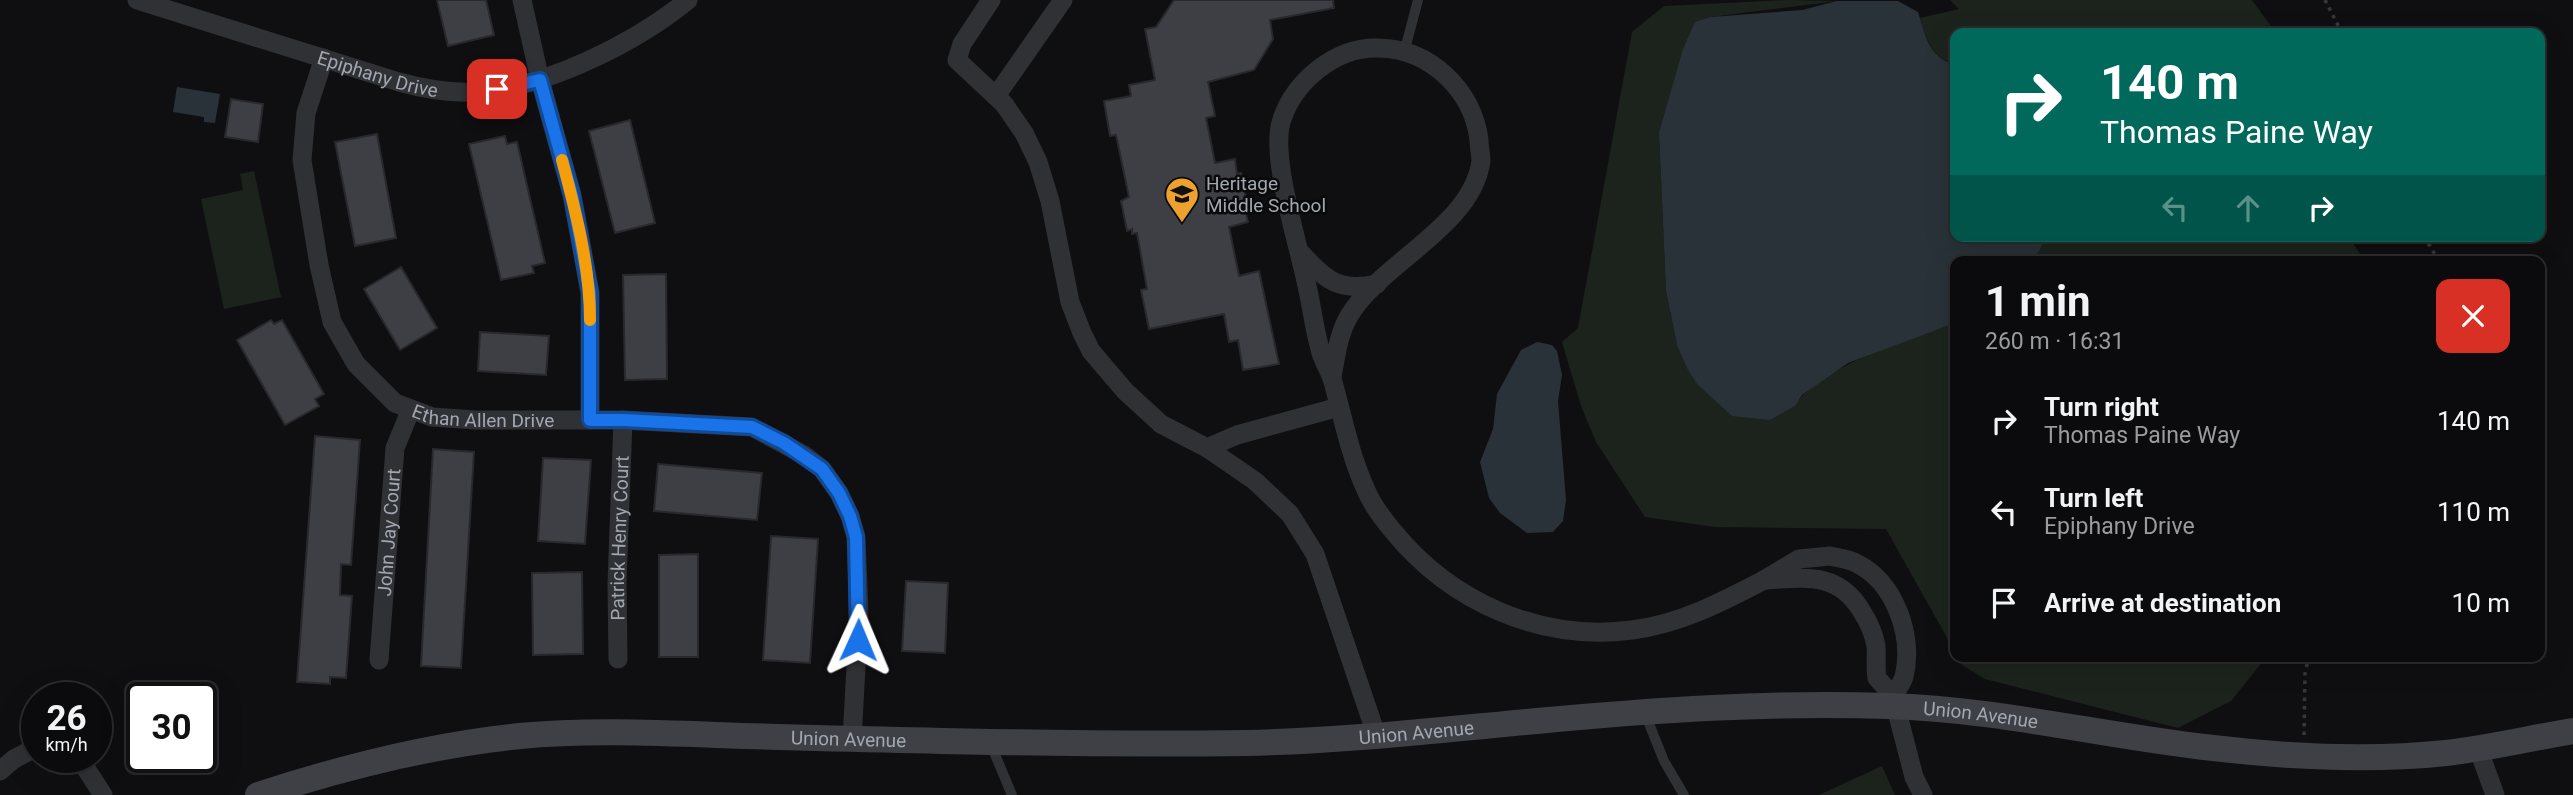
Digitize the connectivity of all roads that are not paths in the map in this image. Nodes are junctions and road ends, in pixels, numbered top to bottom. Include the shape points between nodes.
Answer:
1 (137, 0) edge
2 (522, 0) edge
3 (688, 0) edge
4 (991, 0) edge
5 (1063, 0) edge
6 (1418, 0) edge
7 (1404, 52) junction
8 (324, 58) junction
9 (540, 80) junction
10 (996, 96) junction
11 (1301, 254) junction
12 (1377, 284) junction
13 (1332, 377) junction
14 (1339, 407) junction
15 (411, 409) junction
16 (590, 420) junction
17 (624, 420) junction
18 (1207, 448) junction
19 (1764, 580) junction
20 (618, 659) dead end
21 (379, 660) dead end
22 (1894, 701) junction
23 (1644, 712) junction
24 (2573, 731) edge
25 (1377, 737) junction
26 (852, 739) junction
27 (990, 742) junction
28 (2478, 747) junction
29 (21, 756) edge
30 (0, 771) edge
31 (89, 773) edge
32 (103, 795) edge
33 (258, 795) edge
34 (1012, 795) edge
35 (1684, 795) edge
36 (1923, 795) edge
37 (2495, 795) edge

1 - 8 street, Epiphany Drive
2 - 9 street
3 - 9 street, Epiphany Drive via 635,36
4 - 10 street via 962,44 957,60
5 - 10 street
6 - 7 lane
7 - 11 street via 1377,47 1346,54 1320,67 1287,105 1278,145
7 - 12 street via 1439,69 1463,93 1477,122 1481,160 1472,188 1452,215
8 - 9 street, Epiphany Drive via 399,82 450,92 486,91
8 - 15 street, Ethan Allen Drive via 306,113 302,160 332,322 356,364 394,403
9 - 16 street via 572,195 590,293
10 - 18 street via 1024,133 1038,162 1070,302 1091,351 1161,424
11 - 12 street via 1337,285 1358,288
11 - 13 street via 1320,352
12 - 13 street via 1349,316 1337,343
13 - 14 street
14 - 18 street via 1237,435
14 - 19 street via 1367,493 1382,517 1438,577 1503,614 1580,632 1632,630 1693,615
15 - 16 street, Ethan Allen Drive via 432,417 475,420
15 - 21 street, John Jay Court via 395,448
16 - 17 street, Ethan Allen Drive
17 - 20 street, Patrick Henry Court
17 - 26 street, Ethan Allen Drive via 752,427 822,469 839,493 856,537 859,613
18 - 25 street via 1255,481 1290,514 1315,554
19 - 22 street via 1806,577 1838,585 1848,593 1870,625 1877,678
19 - 22 street via 1799,559 1830,556 1856,563 1880,580 1893,599 1905,649 1904,678
22 - 23 street, Union Avenue
22 - 28 street, Union Avenue via 2213,748 2378,756
22 - 36 street
23 - 25 street, Union Avenue
23 - 35 lane
24 - 28 street, Union Avenue
25 - 27 street, Union Avenue via 1246,743
26 - 27 street, Union Avenue
26 - 33 street, Union Avenue via 620,733 524,736 412,752
27 - 34 lane
28 - 37 street
29 - 30 street
31 - 32 street

